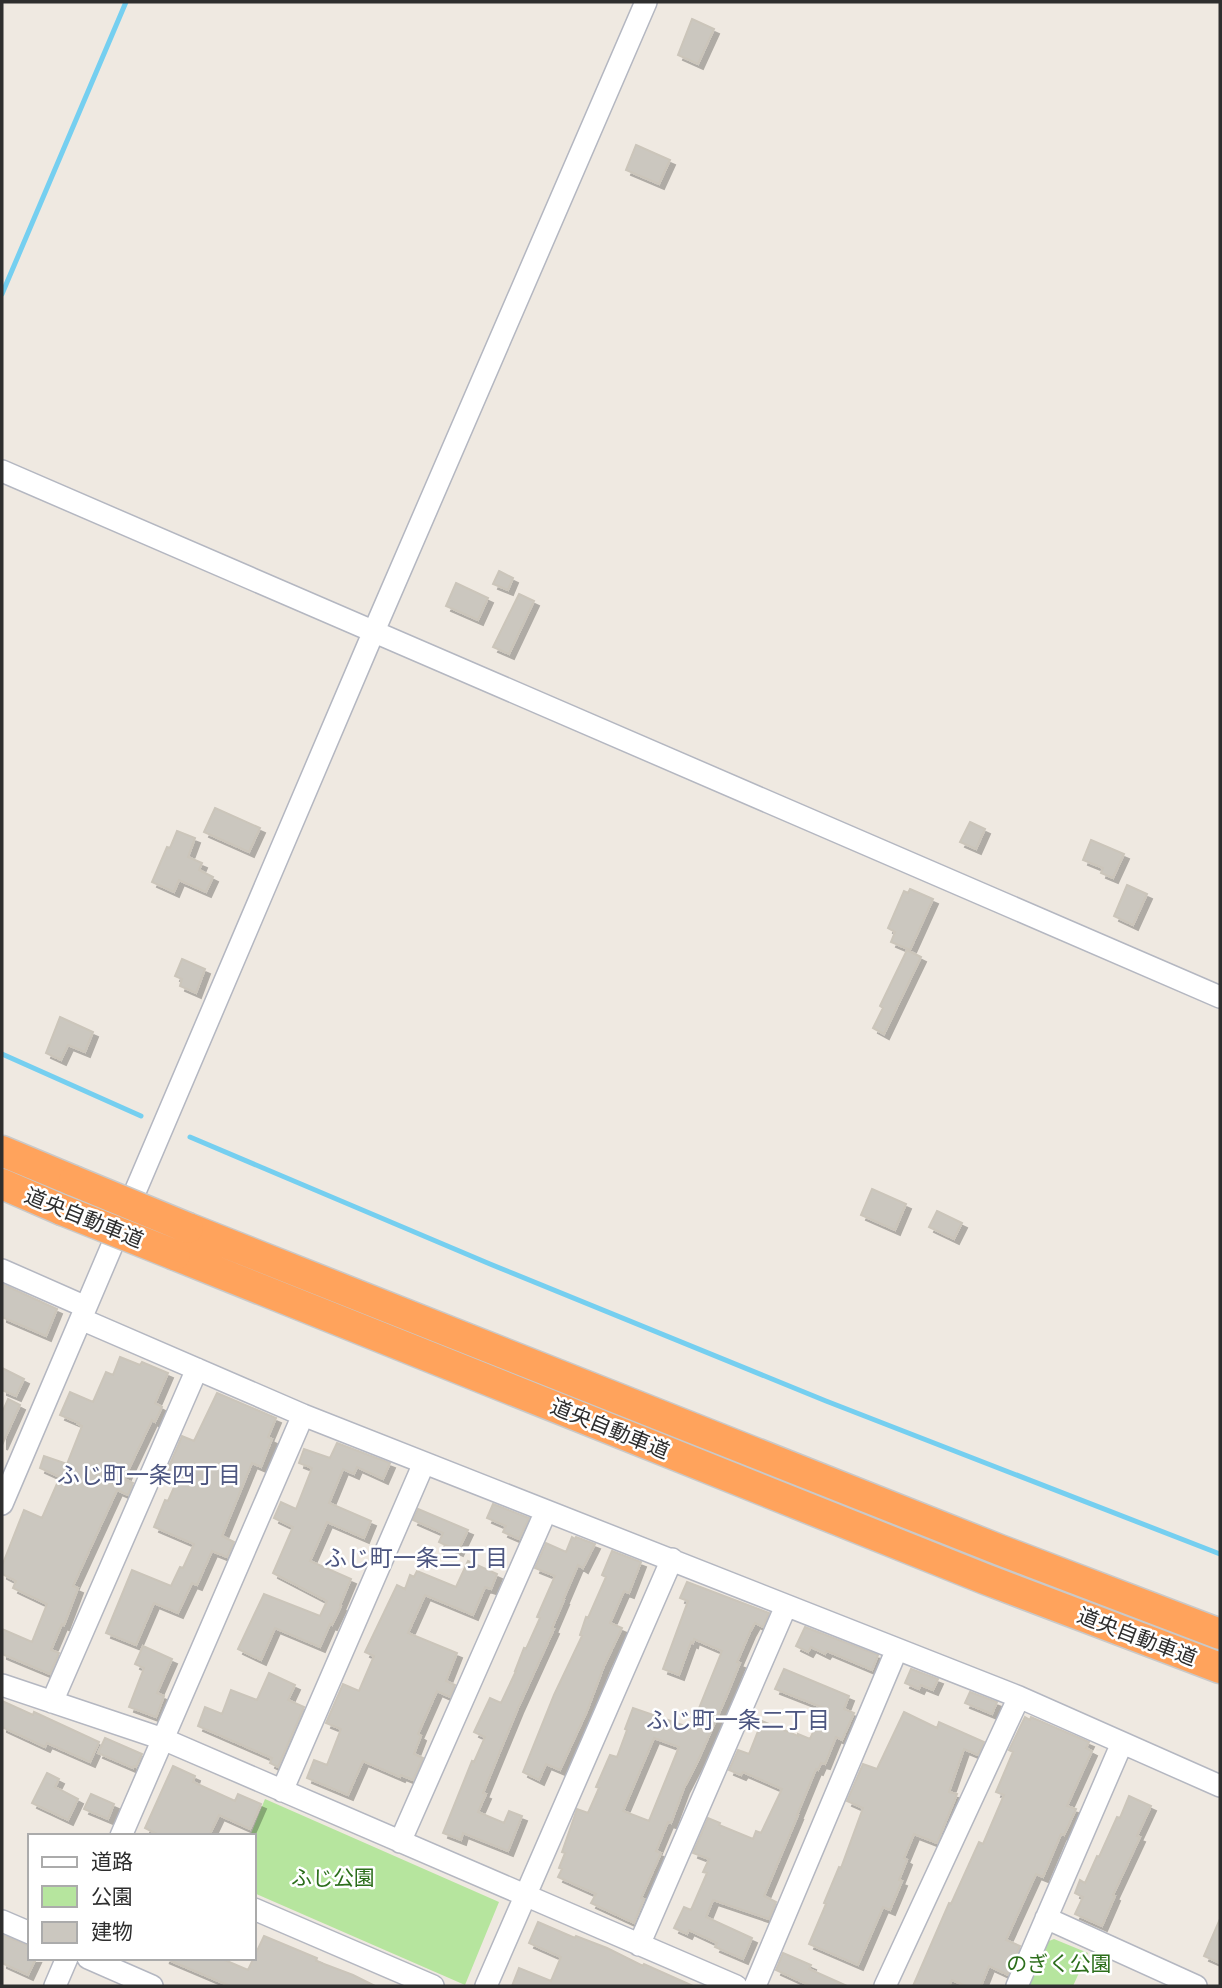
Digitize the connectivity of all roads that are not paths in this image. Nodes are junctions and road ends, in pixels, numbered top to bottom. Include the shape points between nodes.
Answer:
1 (646, 2) edge
2 (2, 471) edge
3 (374, 631) junction
4 (1220, 997) edge
5 (2, 1151) edge
6 (2, 1184) edge
7 (2, 1270) edge
8 (83, 1313) junction
9 (197, 1369) junction
10 (303, 1415) junction
11 (424, 1463) junction
12 (4, 1492) edge
13 (546, 1511) junction
14 (672, 1559) junction
15 (786, 1606) junction
16 (1220, 1634) edge
17 (897, 1649) junction
18 (1220, 1668) edge
19 (2, 1685) edge
20 (1019, 1697) junction
21 (52, 1702) junction
22 (163, 1739) junction
23 (1122, 1743) junction
24 (1220, 1786) edge
25 (282, 1791) junction
26 (122, 1834) edge
27 (400, 1842) junction
28 (525, 1896) junction
29 (256, 1910) edge
30 (1046, 1918) junction
31 (2, 1921) edge
32 (28, 1932) edge
33 (639, 1945) junction
34 (66, 1960) edge
35 (93, 1960) edge
36 (55, 1986) edge
37 (152, 1986) edge
38 (433, 1986) edge
39 (486, 1986) edge
40 (736, 1986) edge
41 (755, 1986) edge
42 (884, 1986) edge
43 (1017, 1986) edge
44 (1196, 1986) edge

1 - 3 street
2 - 3 street
3 - 4 street
3 - 8 street
5 - 16 highway, 道央自動車道, bridge
6 - 18 highway, 道央自動車道, bridge via 972,1574
7 - 8 street
8 - 9 street
8 - 12 street
9 - 10 street
9 - 21 street
10 - 11 street
10 - 22 street
11 - 13 street
11 - 25 street
13 - 14 street
13 - 27 street
14 - 15 street
14 - 28 street
15 - 17 street
15 - 33 street
17 - 20 street
17 - 41 street
19 - 21 street
20 - 23 street
20 - 42 street
21 - 22 street
22 - 25 street
22 - 26 street
23 - 24 street
23 - 30 street
25 - 27 street
27 - 28 street
28 - 33 street
28 - 39 street
29 - 38 street
30 - 43 street
30 - 44 street
31 - 32 street
33 - 40 street
34 - 36 street
35 - 37 street

